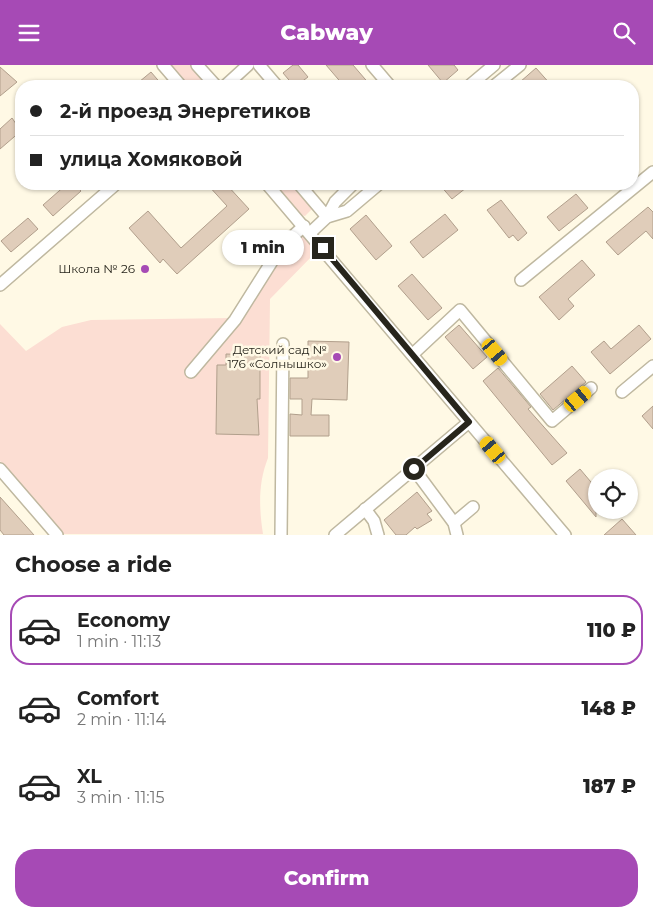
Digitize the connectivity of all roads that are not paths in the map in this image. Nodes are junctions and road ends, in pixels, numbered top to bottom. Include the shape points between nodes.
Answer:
1 (163, 65) edge
2 (198, 65) edge
3 (248, 65) edge
4 (258, 65) edge
5 (372, 65) edge
6 (494, 65) edge
7 (520, 65) edge
8 (480, 69) edge
9 (176, 80) edge
10 (211, 80) edge
11 (232, 80) edge
12 (272, 80) edge
13 (385, 80) edge
14 (472, 80) edge
15 (501, 80) edge
16 (653, 172) edge
17 (639, 183) edge
18 (109, 190) edge
19 (272, 190) edge
20 (304, 190) edge
21 (347, 190) edge
22 (372, 190) edge
23 (631, 190) edge
24 (328, 217) junction
25 (307, 229) junction
26 (521, 280) dead end
27 (0, 285) edge
28 (283, 344) dead end
29 (413, 354) junction
30 (653, 366) edge
31 (191, 371) dead end
32 (591, 388) dead end
33 (622, 392) dead end
34 (469, 422) junction
35 (0, 469) edge
36 (414, 469) junction
37 (473, 507) dead end
38 (365, 509) junction
39 (455, 529) edge
40 (57, 535) edge
41 (281, 535) edge
42 (335, 535) edge
43 (378, 535) edge
44 (565, 535) edge

1 - 9 street
2 - 10 street
3 - 11 street
4 - 12 street
5 - 13 street
6 - 8 street
7 - 15 street
8 - 14 street
16 - 17 street
18 - 27 street
19 - 25 street
20 - 24 street
21 - 24 street via 335,202
22 - 24 street via 347,211
23 - 26 street
24 - 25 street
25 - 29 street
25 - 31 street via 281,247 235,321
28 - 41 street
29 - 32 street via 460,310 552,421
29 - 34 street
30 - 33 street
34 - 36 street
34 - 44 street
35 - 40 street
36 - 38 street
36 - 39 street
37 - 39 street
38 - 42 street
38 - 43 street via 374,521

